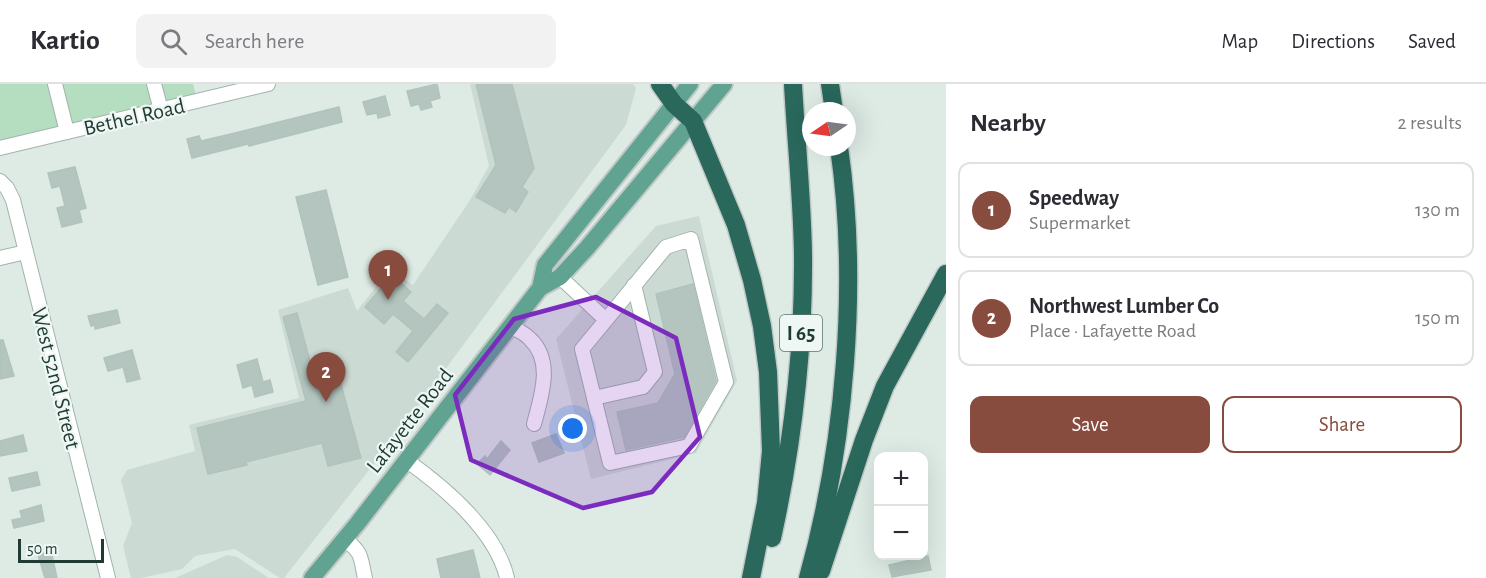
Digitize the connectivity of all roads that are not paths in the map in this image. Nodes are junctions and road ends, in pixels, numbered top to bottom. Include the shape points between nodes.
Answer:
1 (55, 84) edge
2 (154, 84) edge
3 (268, 84) edge
4 (660, 84) edge
5 (690, 84) edge
6 (724, 84) edge
7 (793, 84) edge
8 (830, 84) edge
9 (833, 102) edge
10 (674, 104) junction
11 (161, 110) junction
12 (693, 121) junction
13 (67, 132) junction
14 (0, 148) edge
15 (840, 156) edge
16 (0, 181) edge
17 (26, 252) junction
18 (0, 258) edge
19 (946, 274) edge
20 (560, 277) junction
21 (634, 285) junction
22 (540, 288) junction
23 (606, 320) junction
24 (510, 326) junction
25 (594, 398) junction
26 (534, 424) dead end
27 (406, 460) junction
28 (345, 539) junction
29 (108, 578) edge
30 (312, 578) edge
31 (365, 578) edge
32 (507, 578) edge
33 (751, 578) edge
34 (761, 578) edge
35 (808, 578) edge
36 (818, 578) edge

1 - 13 street
2 - 11 street
3 - 11 street, Bethel Road
4 - 10 highway
5 - 10 main road, Lafayette Road
6 - 12 main road, Lafayette Road
7 - 34 highway, I 65 via 803,251 801,345 784,483
8 - 9 highway
10 - 12 highway
10 - 22 main road, Lafayette Road via 545,265
11 - 13 street, Bethel Road
12 - 20 main road, Lafayette Road
12 - 33 highway via 736,225 758,305 766,352 771,420 769,482
13 - 14 street, Bethel Road
15 - 35 highway, I 65 via 847,244 845,349 831,470
16 - 17 street, West 52nd Street via 13,200
17 - 18 street
17 - 29 street, West 52nd Street
19 - 36 highway via 885,386
20 - 22 main road, Lafayette Road
20 - 23 street
21 - 23 street
21 - 25 street via 655,372 643,387
21 - 25 street via 666,248 691,239 726,382 689,446 610,463
22 - 24 main road, Lafayette Road
23 - 25 street via 582,349
24 - 26 street via 530,338 544,363
24 - 27 main road, Lafayette Road
27 - 28 main road, Lafayette Road
27 - 32 street via 438,483 483,531
28 - 30 main road, Lafayette Road
28 - 31 street via 362,556

